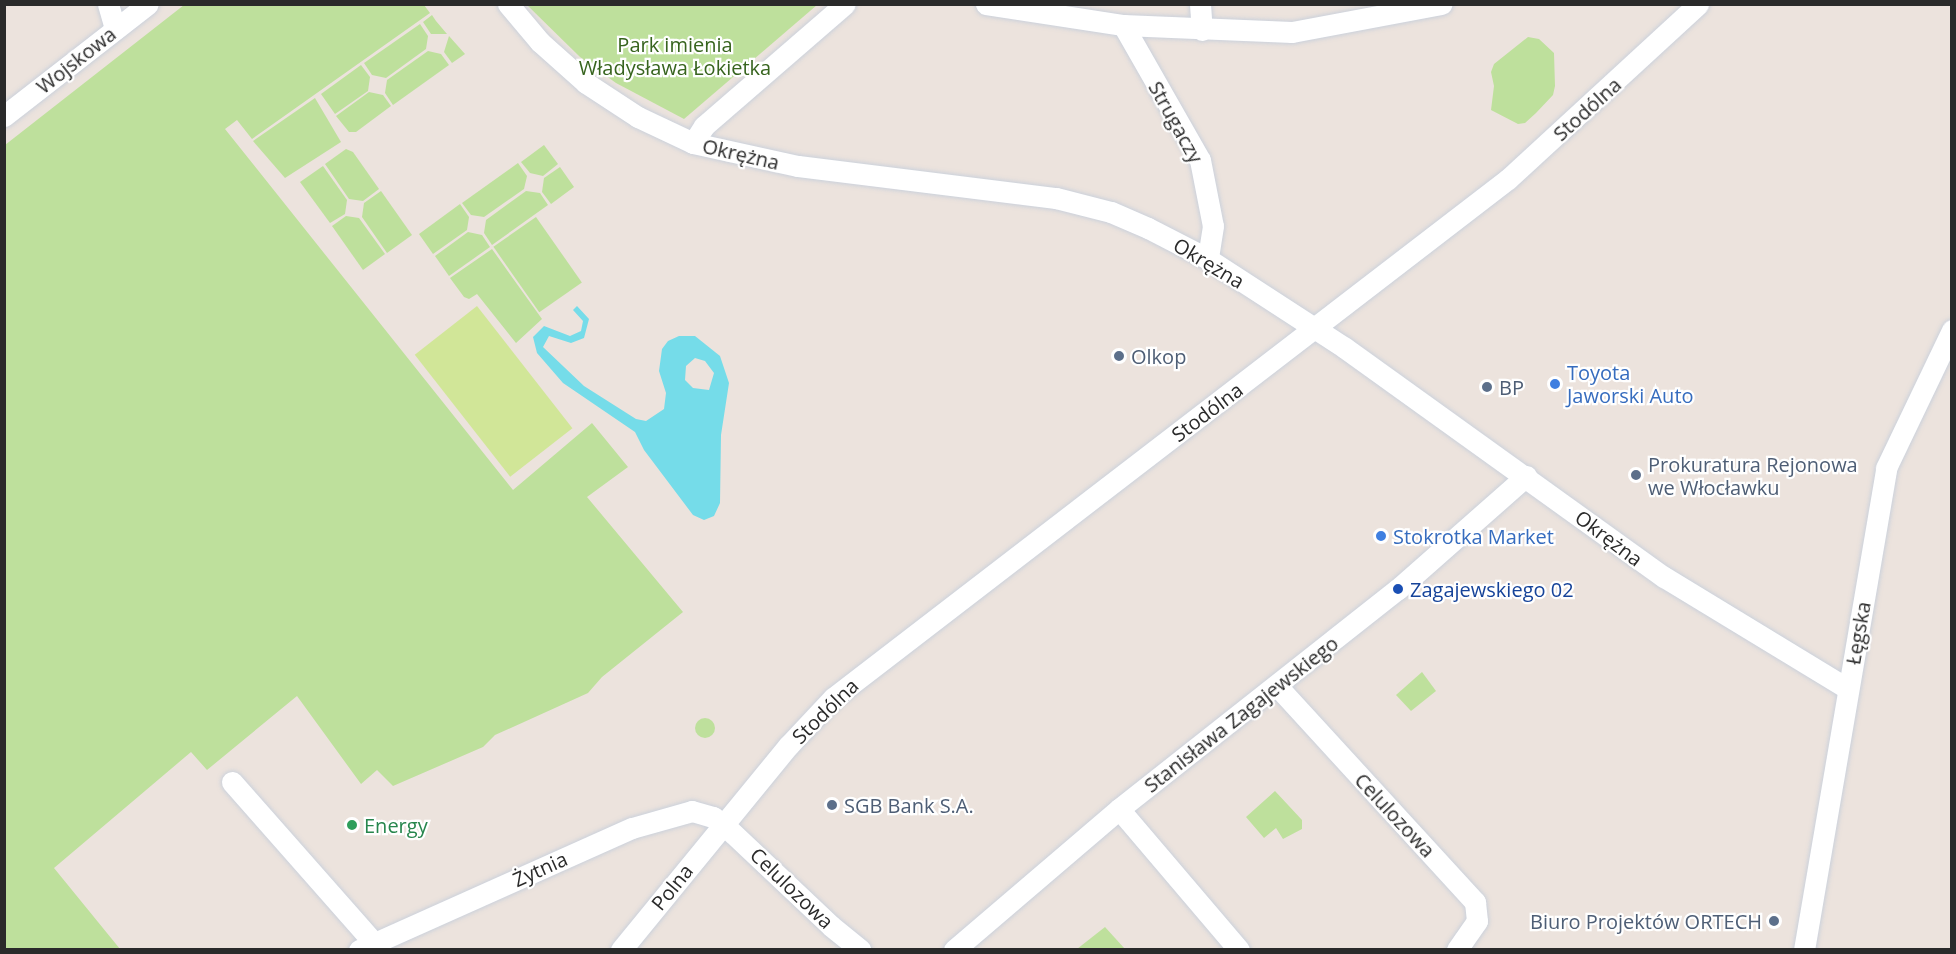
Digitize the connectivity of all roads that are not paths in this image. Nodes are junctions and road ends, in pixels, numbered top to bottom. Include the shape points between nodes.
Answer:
1 (108, 4) edge
2 (148, 4) edge
3 (508, 4) edge
4 (844, 4) edge
5 (986, 4) edge
6 (1200, 4) edge
7 (1441, 4) edge
8 (1698, 4) edge
9 (1123, 25) junction
10 (116, 29) junction
11 (1202, 30) junction
12 (4, 116) edge
13 (693, 142) junction
14 (1208, 260) junction
15 (1315, 328) junction
16 (1952, 330) edge
17 (1526, 476) junction
18 (1278, 687) junction
19 (1848, 689) junction
20 (232, 782) dead end
21 (1119, 808) junction
22 (724, 825) junction
23 (366, 946) edge
24 (621, 950) edge
25 (861, 950) edge
26 (954, 950) edge
27 (1239, 950) edge
28 (1457, 950) edge
29 (1804, 950) edge

1 - 10 street
2 - 10 street, Wojskowa
3 - 13 street, Okrężna via 540,42 586,83 638,117
4 - 13 street via 708,121
5 - 9 street
6 - 11 street
7 - 11 street via 1312,31
8 - 15 street, Stodólna via 1508,179
9 - 11 street
9 - 14 street, Strugaczy via 1200,160 1213,226
10 - 12 street, Wojskowa
13 - 14 street, Okrężna via 798,166 1056,198 1128,219
14 - 15 street, Okrężna
15 - 17 street, Okrężna
15 - 22 street, Stodólna via 833,698
16 - 19 street, Łęgska via 1886,468
17 - 18 street, Stanisława Zagajewskiego via 1483,518
17 - 19 street, Okrężna via 1655,572
18 - 21 street, Stanisława Zagajewskiego
18 - 28 street, Celulozowa via 1474,902 1477,921
19 - 29 street, Łęgska
20 - 23 street
21 - 26 street, Stanisława Zagajewskiego
21 - 27 street
22 - 23 street, Żytnia via 713,816 692,811 643,823
22 - 24 street, Polna
22 - 25 street, Celulozowa

